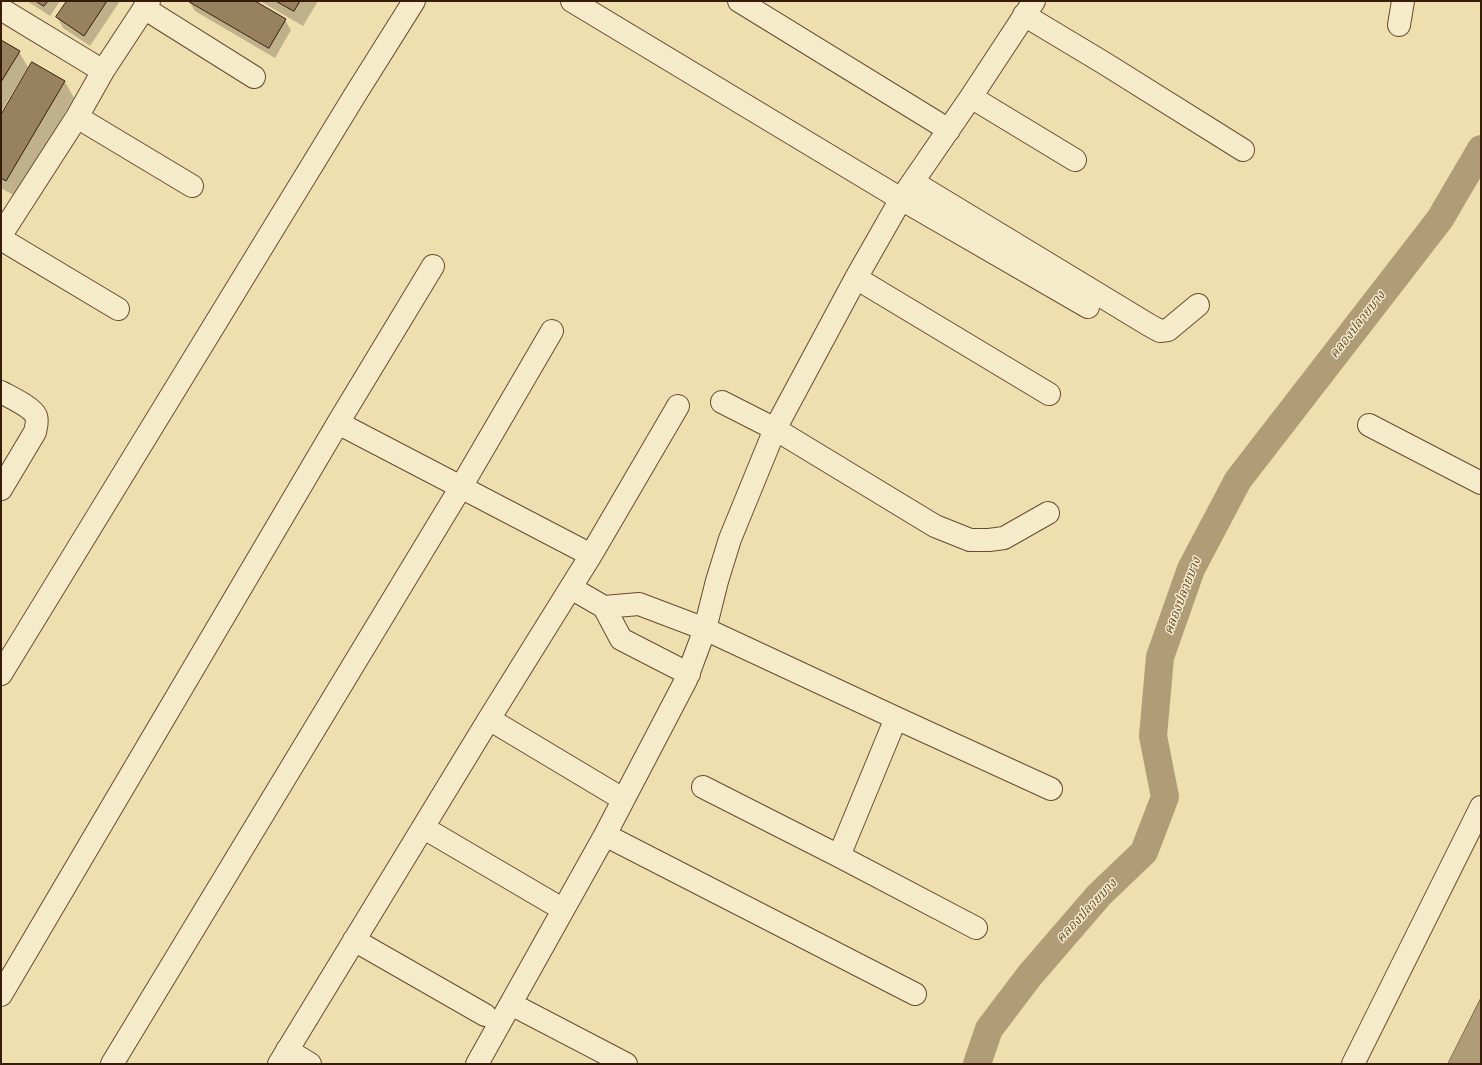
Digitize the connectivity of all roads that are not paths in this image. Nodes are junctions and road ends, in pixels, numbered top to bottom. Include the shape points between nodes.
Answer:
1 (414, 1) edge
2 (572, 1) edge
3 (739, 1) edge
4 (1403, 1) edge
5 (146, 4) edge
6 (1029, 8) edge
7 (1, 9) edge
8 (1399, 25) dead end
9 (103, 71) junction
10 (254, 77) dead end
11 (971, 97) junction
12 (77, 117) junction
13 (948, 130) junction
14 (1243, 150) dead end
15 (1075, 160) dead end
16 (192, 186) dead end
17 (907, 191) junction
18 (1, 236) edge
19 (1, 239) edge
20 (433, 266) dead end
21 (856, 278) junction
22 (1198, 305) dead end
23 (1088, 307) dead end
24 (118, 309) dead end
25 (552, 331) dead end
26 (1, 392) edge
27 (1049, 394) dead end
28 (722, 402) dead end
29 (678, 406) dead end
30 (338, 423) junction
31 (1369, 425) dead end
32 (775, 429) junction
33 (1481, 483) edge
34 (461, 488) junction
35 (1, 489) edge
36 (1048, 514) dead end
37 (591, 555) junction
38 (570, 588) junction
39 (604, 607) junction
40 (705, 629) junction
41 (1, 674) edge
42 (689, 674) junction
43 (896, 718) junction
44 (489, 719) junction
45 (703, 787) dead end
46 (1051, 789) dead end
47 (616, 795) dead end
48 (1481, 806) edge
49 (424, 828) junction
50 (605, 835) junction
51 (839, 856) junction
52 (552, 903) dead end
53 (976, 928) dead end
54 (354, 940) junction
55 (915, 994) dead end
56 (1, 995) edge
57 (511, 1004) junction
58 (485, 1015) dead end
59 (283, 1057) edge
60 (112, 1064) edge
61 (310, 1064) edge
62 (477, 1064) edge
63 (626, 1064) edge
64 (1353, 1064) edge

1 - 41 street
2 - 17 street
3 - 13 street
4 - 8 street
5 - 9 street
5 - 10 street
6 - 11 street
6 - 14 street via 1104,63
7 - 9 street
9 - 12 street
11 - 13 street
11 - 15 street
12 - 16 street
12 - 18 street
13 - 17 street
17 - 21 street
17 - 22 street via 1160,331 1168,330
17 - 23 street
19 - 24 street
20 - 30 street
21 - 27 street
21 - 32 street
25 - 34 street
26 - 35 street via 28,408 36,415 37,422 35,432
28 - 32 street
29 - 37 street
30 - 34 street
30 - 56 street
31 - 33 street
32 - 36 street via 935,526 970,540 1004,538
32 - 40 street via 730,539
34 - 37 street
34 - 60 street
37 - 38 street
38 - 39 street
38 - 44 street
39 - 40 street via 639,604
39 - 42 street via 621,639
40 - 42 street
40 - 43 street
42 - 50 street
43 - 46 street
43 - 51 street
44 - 47 street
44 - 49 street
45 - 51 street
48 - 64 street
49 - 52 street
49 - 54 street
50 - 55 street
50 - 57 street
51 - 53 street
54 - 58 street
54 - 59 street
57 - 62 street
57 - 63 street
59 - 61 street

